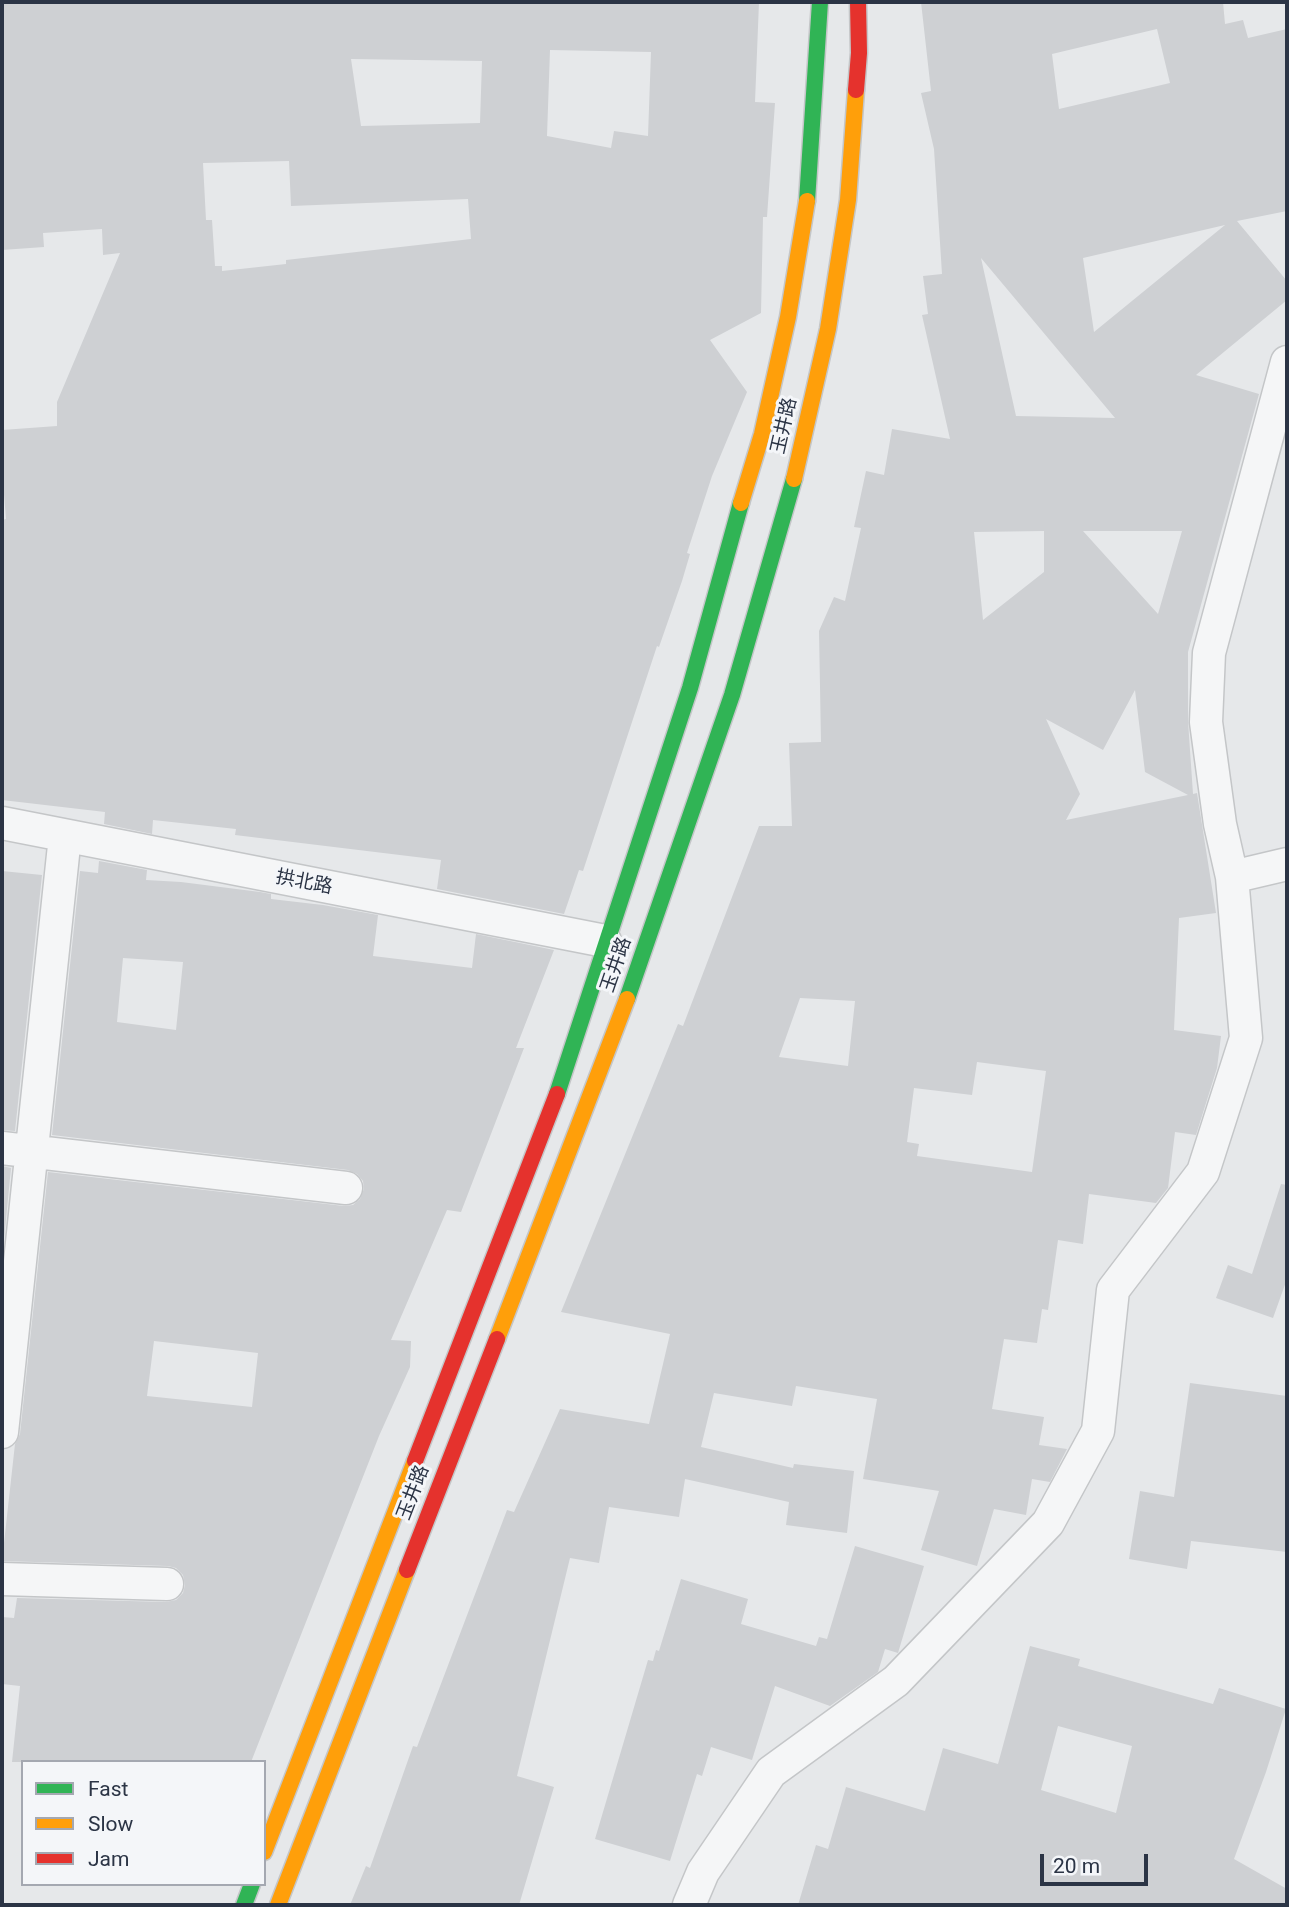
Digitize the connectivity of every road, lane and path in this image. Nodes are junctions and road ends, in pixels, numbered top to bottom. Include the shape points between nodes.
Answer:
1 (820, 2) edge
2 (858, 2) edge
3 (1287, 362) edge
4 (2, 823) edge
5 (65, 836) junction
6 (1287, 864) edge
7 (1232, 877) junction
8 (606, 941) junction
9 (16, 1149) edge
10 (346, 1188) dead end
11 (2, 1432) edge
12 (2, 1579) edge
13 (167, 1584) dead end
14 (266, 1847) edge
15 (251, 1886) edge
16 (244, 1905) edge
17 (278, 1905) edge
18 (689, 1905) edge

1 - 8 street, 玉井路 via 809,186 765,421 690,688
2 - 17 street, 玉井路 via 859,53 848,200 828,329 799,461 732,695 620,1020
3 - 7 street via 1209,653 1206,722
4 - 5 street, 拱北路
5 - 8 street, 拱北路
5 - 9 street
6 - 7 street
7 - 18 street via 1246,1038 1203,1172 1113,1290 1098,1431 1039,1533 896,1681 771,1772 703,1872
8 - 14 street, 玉井路 via 568,1064
9 - 10 street
9 - 11 street
12 - 13 street
15 - 16 street

